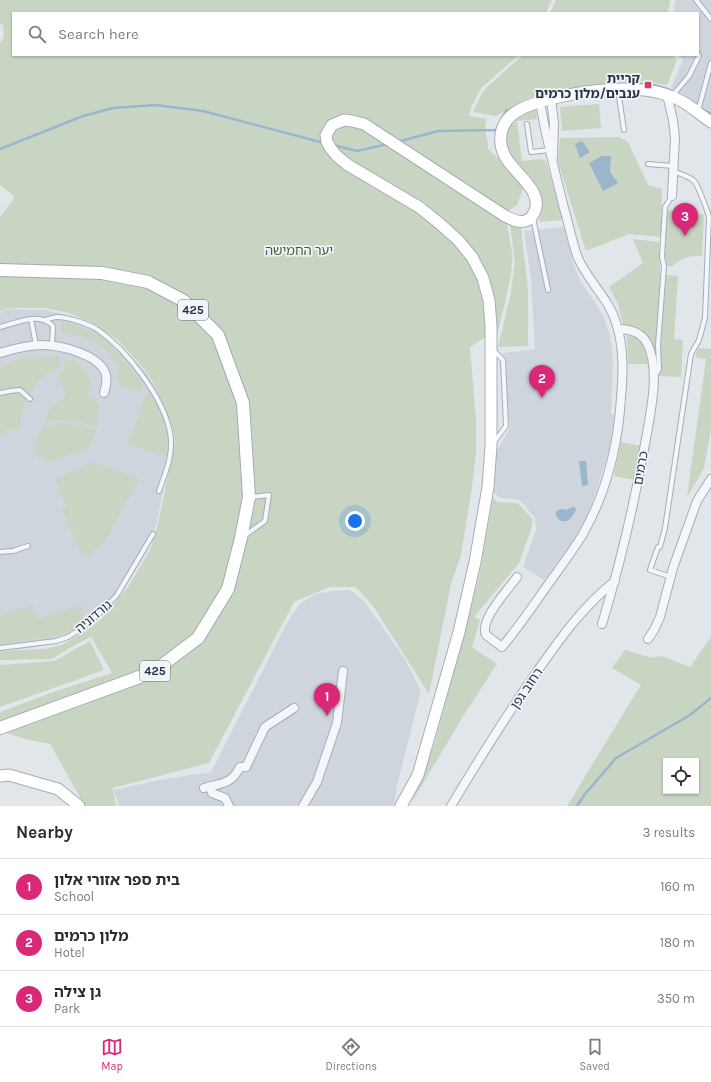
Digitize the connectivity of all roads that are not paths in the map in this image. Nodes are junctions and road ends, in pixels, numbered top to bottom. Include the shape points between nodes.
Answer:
1 (696, 0) edge
2 (711, 19) edge
3 (699, 56) edge
4 (711, 63) edge
5 (618, 89) junction
6 (670, 96) junction
7 (545, 101) junction
8 (698, 112) junction
9 (711, 122) edge
10 (527, 124) dead end
11 (624, 130) dead end
12 (551, 150) junction
13 (648, 164) dead end
14 (673, 168) junction
15 (672, 196) joint
16 (533, 216) junction
17 (0, 270) edge
18 (548, 290) dead end
19 (31, 319) junction
20 (45, 320) junction
21 (0, 328) edge
22 (618, 329) junction
23 (36, 345) junction
24 (52, 346) junction
25 (0, 353) edge
26 (653, 373) junction
27 (0, 393) edge
28 (104, 393) dead end
29 (30, 399) dead end
30 (711, 479) edge
31 (159, 491) dead end
32 (249, 497) junction
33 (153, 534) dead end
34 (242, 538) junction
35 (28, 546) dead end
36 (0, 552) edge
37 (671, 576) junction
38 (517, 577) dead end
39 (615, 581) junction
40 (602, 624) dead end
41 (648, 639) dead end
42 (0, 648) edge
43 (343, 671) dead end
44 (294, 708) dead end
45 (0, 728) edge
46 (0, 776) edge
47 (79, 806) edge
48 (229, 806) edge
49 (303, 806) edge
50 (401, 806) edge
51 (451, 806) edge

1 - 2 lane
3 - 6 lane via 688,76
4 - 8 lane
5 - 6 main road via 644,90
5 - 7 main road via 586,92
5 - 11 lane
6 - 8 main road via 685,102
6 - 14 street via 675,134
7 - 12 street
7 - 16 main road via 513,114 504,126 500,139 503,154 508,162 533,191 536,205
8 - 9 main road
10 - 12 lane via 531,152
12 - 22 street via 578,256 608,304
13 - 14 lane
14 - 15 street
14 - 37 lane via 697,184 709,217 705,318 699,340 690,354 665,528 650,570
15 - 26 lane via 665,207 659,369 657,373
16 - 18 lane
16 - 50 main road via 524,221 512,220 360,123 340,121 332,125 327,132 329,146 340,158 419,207 458,240 472,257 483,278 489,300 491,446 488,486 475,562 459,632 418,775
17 - 32 main road, 425 via 102,273 148,282 184,301 218,334 243,403
19 - 20 lane
19 - 21 lane
19 - 23 lane
20 - 24 lane via 53,326
20 - 31 lane via 57,318 96,329 113,342 153,390 165,415 171,448 168,468
22 - 26 street, כרמים via 635,332 645,340
22 - 38 street via 622,361 620,411 614,450 601,493 588,524 572,552 502,647 486,636 485,627 490,614
23 - 24 street
23 - 25 street
24 - 28 street via 83,354 95,361 105,372
26 - 39 street, כרמים via 640,469
27 - 29 lane via 20,390
30 - 37 street via 697,501
32 - 34 main road, 425
32 - 34 lane via 270,495 265,521
33 - 42 lane, גורדוניה via 117,595 82,628 56,641
34 - 45 main road, 425 via 228,589 198,638 153,672
35 - 36 lane
37 - 41 street via 660,617
39 - 40 street, כרמים
39 - 51 street, רחוב גפן via 587,605 558,641 490,741
43 - 49 street via 337,723 317,782
44 - 48 street via 265,727 246,767 240,767 225,784 208,787 212,794 225,798
46 - 47 main road via 9,775 58,789

